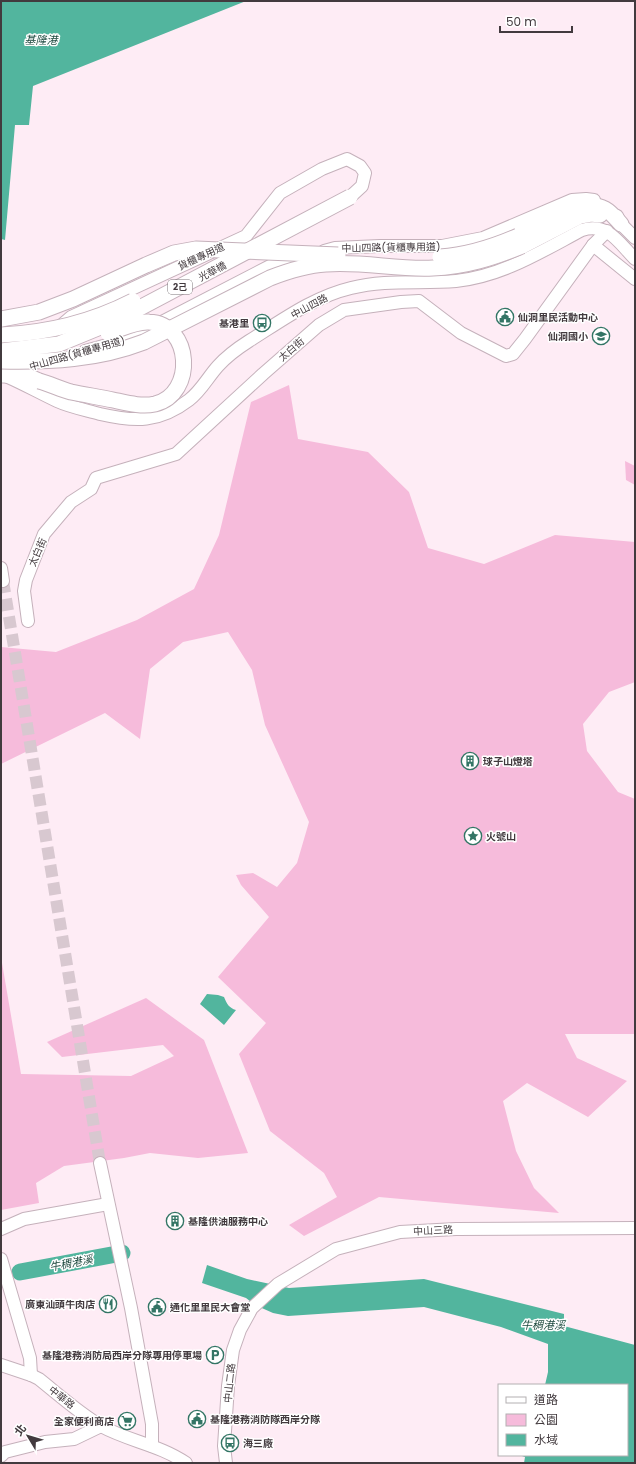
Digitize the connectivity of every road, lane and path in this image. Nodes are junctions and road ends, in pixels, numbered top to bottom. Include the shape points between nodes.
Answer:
1 (346, 194) junction
2 (559, 220) junction
3 (621, 224) junction
4 (607, 231) junction
5 (635, 238) edge
6 (593, 245) junction
7 (635, 259) edge
8 (635, 279) edge
9 (1, 319) edge
10 (1, 336) edge
11 (43, 347) junction
12 (1, 351) edge
13 (2, 373) edge
14 (1, 568) edge
15 (3, 581) dead end
16 (28, 620) dead end
17 (100, 1163) tunnel mouth
18 (108, 1204) junction
19 (635, 1228) edge
20 (1, 1229) edge
21 (1, 1259) edge
22 (252, 1308) joint
23 (1, 1365) edge
24 (32, 1375) junction
25 (101, 1426) junction
26 (152, 1446) junction
27 (1, 1456) edge
28 (186, 1463) edge
29 (226, 1463) edge

1 - 10 main road, 光華橋 / 2己, bridge via 124,306 66,327
1 - 11 main road, 光華橋 / 2己, bridge via 115,321 59,344
1 - 13 street, 貨櫃專用道 via 362,186 365,173 360,166 347,159 322,169 280,193 246,236 71,317
2 - 3 main road via 576,206 593,205 607,210
2 - 9 main road, bridge via 499,244 460,255 432,258 196,249 174,253 39,312
2 - 13 main road, bridge via 522,246 462,266 401,268 327,263 289,271 125,350 76,359 22,362
3 - 5 street, 中山四路(貨櫃專用道)
3 - 13 street, 中山四路(貨櫃專用道) via 615,213 607,206 592,199 577,199 483,238 442,246 335,248 272,265 129,339
4 - 6 street, 太白街
4 - 7 street
4 - 13 street, 中山四路 via 590,227 525,261 488,274 458,280 367,284 318,300 239,348 218,366 190,400 158,418 126,419 69,406
6 - 8 street
6 - 16 street, 太白街 via 513,354 506,356 461,333 419,301 344,310 319,325 176,454 96,478 91,489 71,502 44,534 26,580 24,591
11 - 12 main road, 光華橋 / 2己, bridge
11 - 13 main road, bridge via 83,341 140,322 156,322 168,328 180,344 184,358 183,373 173,394 161,402 149,405 72,392 28,376
14 - 15 street
17 - 18 street
18 - 20 street via 24,1219
18 - 26 street via 131,1308 152,1424
19 - 22 street, 中山三路 via 456,1228 400,1232 336,1249 278,1284
21 - 24 street via 30,1358
22 - 29 street, 中山二路 via 233,1350 224,1446
23 - 24 street, 中華路
24 - 25 street, 中華路
25 - 26 street, 中華路
25 - 27 street via 74,1438 45,1442 5,1452
26 - 28 street, 中華路

